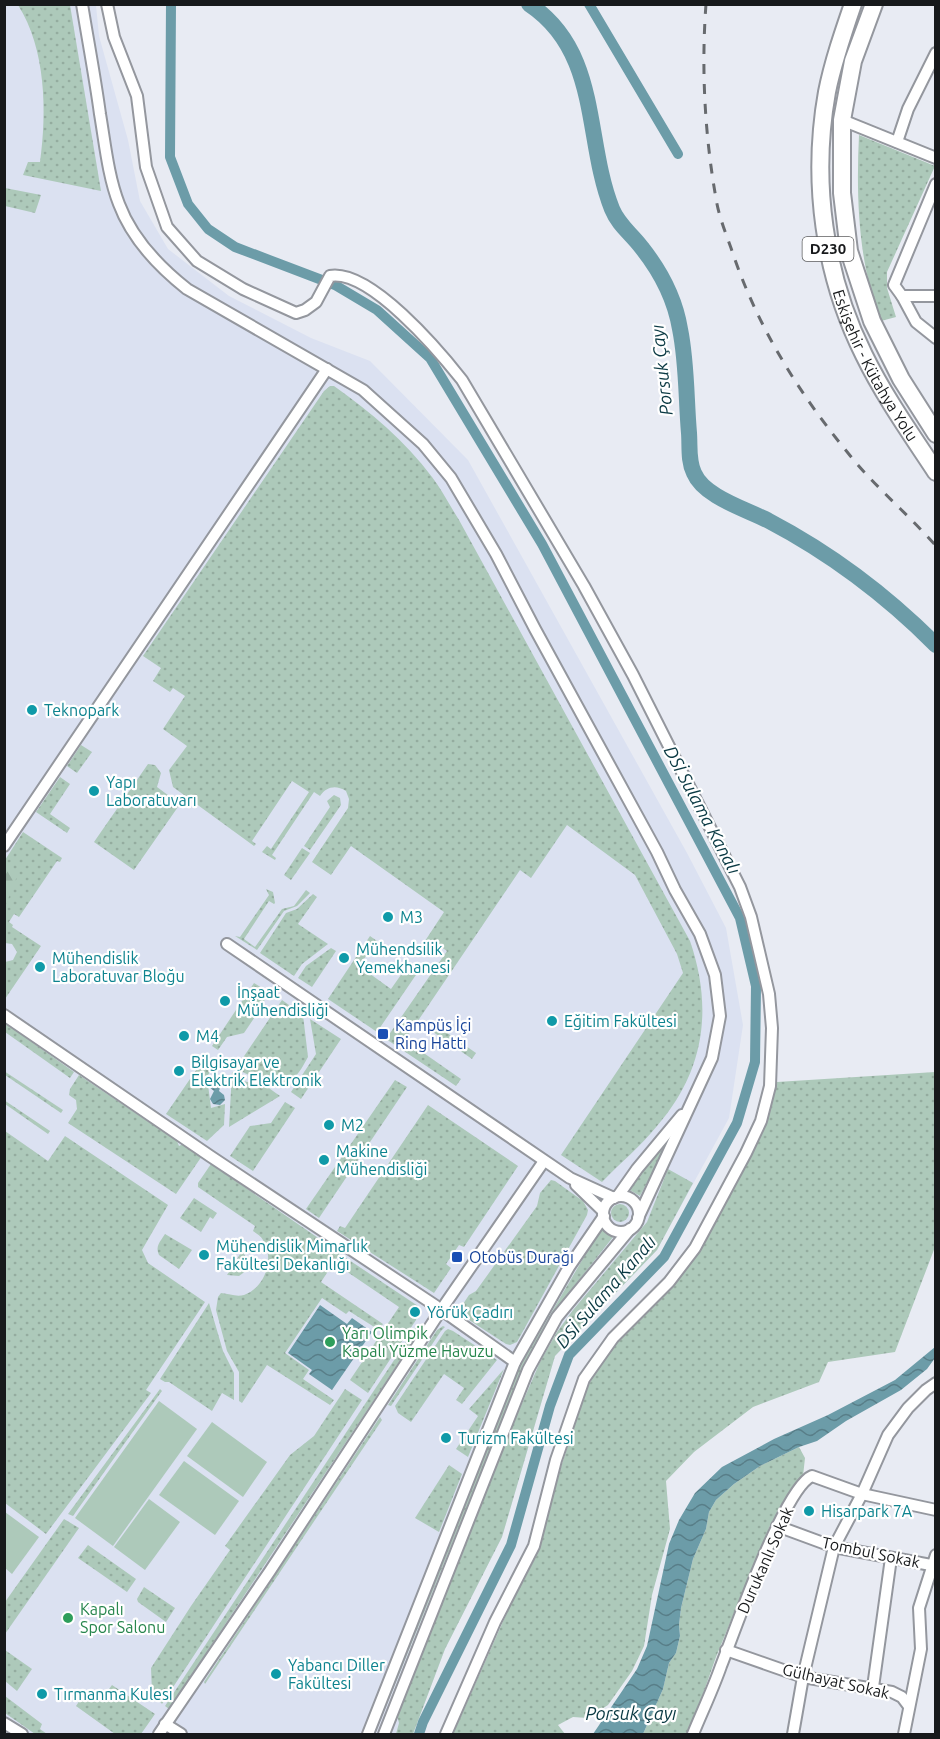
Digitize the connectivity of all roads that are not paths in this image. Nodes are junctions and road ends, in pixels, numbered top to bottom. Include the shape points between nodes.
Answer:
1 (82, 4) edge
2 (107, 4) edge
3 (853, 4) edge
4 (874, 4) edge
5 (936, 52) edge
6 (933, 66) edge
7 (842, 120) junction
8 (897, 142) junction
9 (936, 158) edge
10 (936, 184) edge
11 (902, 296) junction
12 (936, 296) edge
13 (936, 338) edge
14 (327, 369) junction
15 (936, 434) edge
16 (936, 472) edge
17 (4, 846) edge
18 (227, 944) dead end
19 (4, 1015) edge
20 (692, 1103) junction
21 (544, 1161) junction
22 (570, 1178) junction
23 (616, 1197) junction
24 (603, 1214) junction
25 (638, 1218) junction
26 (630, 1229) junction
27 (441, 1310) junction
28 (515, 1362) junction
29 (936, 1383) edge
30 (862, 1494) junction
31 (936, 1510) edge
32 (777, 1526) junction
33 (834, 1547) junction
34 (891, 1558) junction
35 (933, 1560) edge
36 (726, 1650) junction
37 (803, 1677) junction
38 (873, 1687) junction
39 (908, 1705) junction
40 (4, 1723) edge
41 (165, 1724) junction
42 (22, 1734) edge
43 (159, 1734) edge
44 (181, 1734) edge
45 (368, 1734) edge
46 (384, 1734) edge
47 (446, 1734) edge
48 (693, 1734) edge
49 (793, 1734) edge
50 (904, 1734) edge

1 - 14 street via 107,158 118,204 131,228 149,254 187,289
2 - 47 street via 114,37 137,96 146,166 167,227 197,261 243,289 296,313 316,302 330,276 340,274 356,280 415,326 462,380 584,586 677,758 740,887 770,994 770,1086 747,1153 695,1248 669,1282 613,1338 584,1378 556,1460 534,1546 495,1622
3 - 16 highway, Eskişehir - Kütahya Yolu / D230 via 834,60 823,122 821,196 830,260 838,292 864,355
4 - 7 highway, Eskişehir - Kütahya Yolu / D230 via 853,60
5 - 6 street
6 - 8 street via 908,109
7 - 8 street
7 - 15 highway, Eskişehir - Kütahya Yolu / D230 via 842,193 849,251 872,321 901,379
8 - 9 street
10 - 11 street via 894,285
11 - 12 street
11 - 13 street via 916,321
14 - 17 street
14 - 20 street via 363,390 395,417 451,478 496,554 700,934 716,975 720,1016 712,1058
18 - 21 street
19 - 27 street
20 - 23 street
20 - 25 street
21 - 22 street
21 - 27 street
22 - 23 street
22 - 24 street
23 - 24 street via 607,1203
23 - 25 street via 634,1202
24 - 26 street via 613,1230
24 - 28 street
25 - 26 street
26 - 46 street via 557,1317 528,1370
27 - 28 street
27 - 41 street
28 - 45 street
29 - 30 street via 908,1408 888,1435
30 - 31 street
30 - 32 street, Durukanlı Sokak via 812,1476 806,1478
30 - 33 street
32 - 33 street, Tombul Sokak
32 - 36 street, Durukanlı Sokak
33 - 34 street, Tombul Sokak
33 - 37 street
34 - 35 street, Tombul Sokak
34 - 38 street
35 - 39 street via 919,1608 921,1648
36 - 37 street, Gülhayat Sokak
36 - 48 street, Durukanlı Sokak
37 - 38 street, Gülhayat Sokak
37 - 49 street
38 - 39 street, Gülhayat Sokak via 902,1697
39 - 50 street
40 - 42 street
41 - 43 street
41 - 44 street

